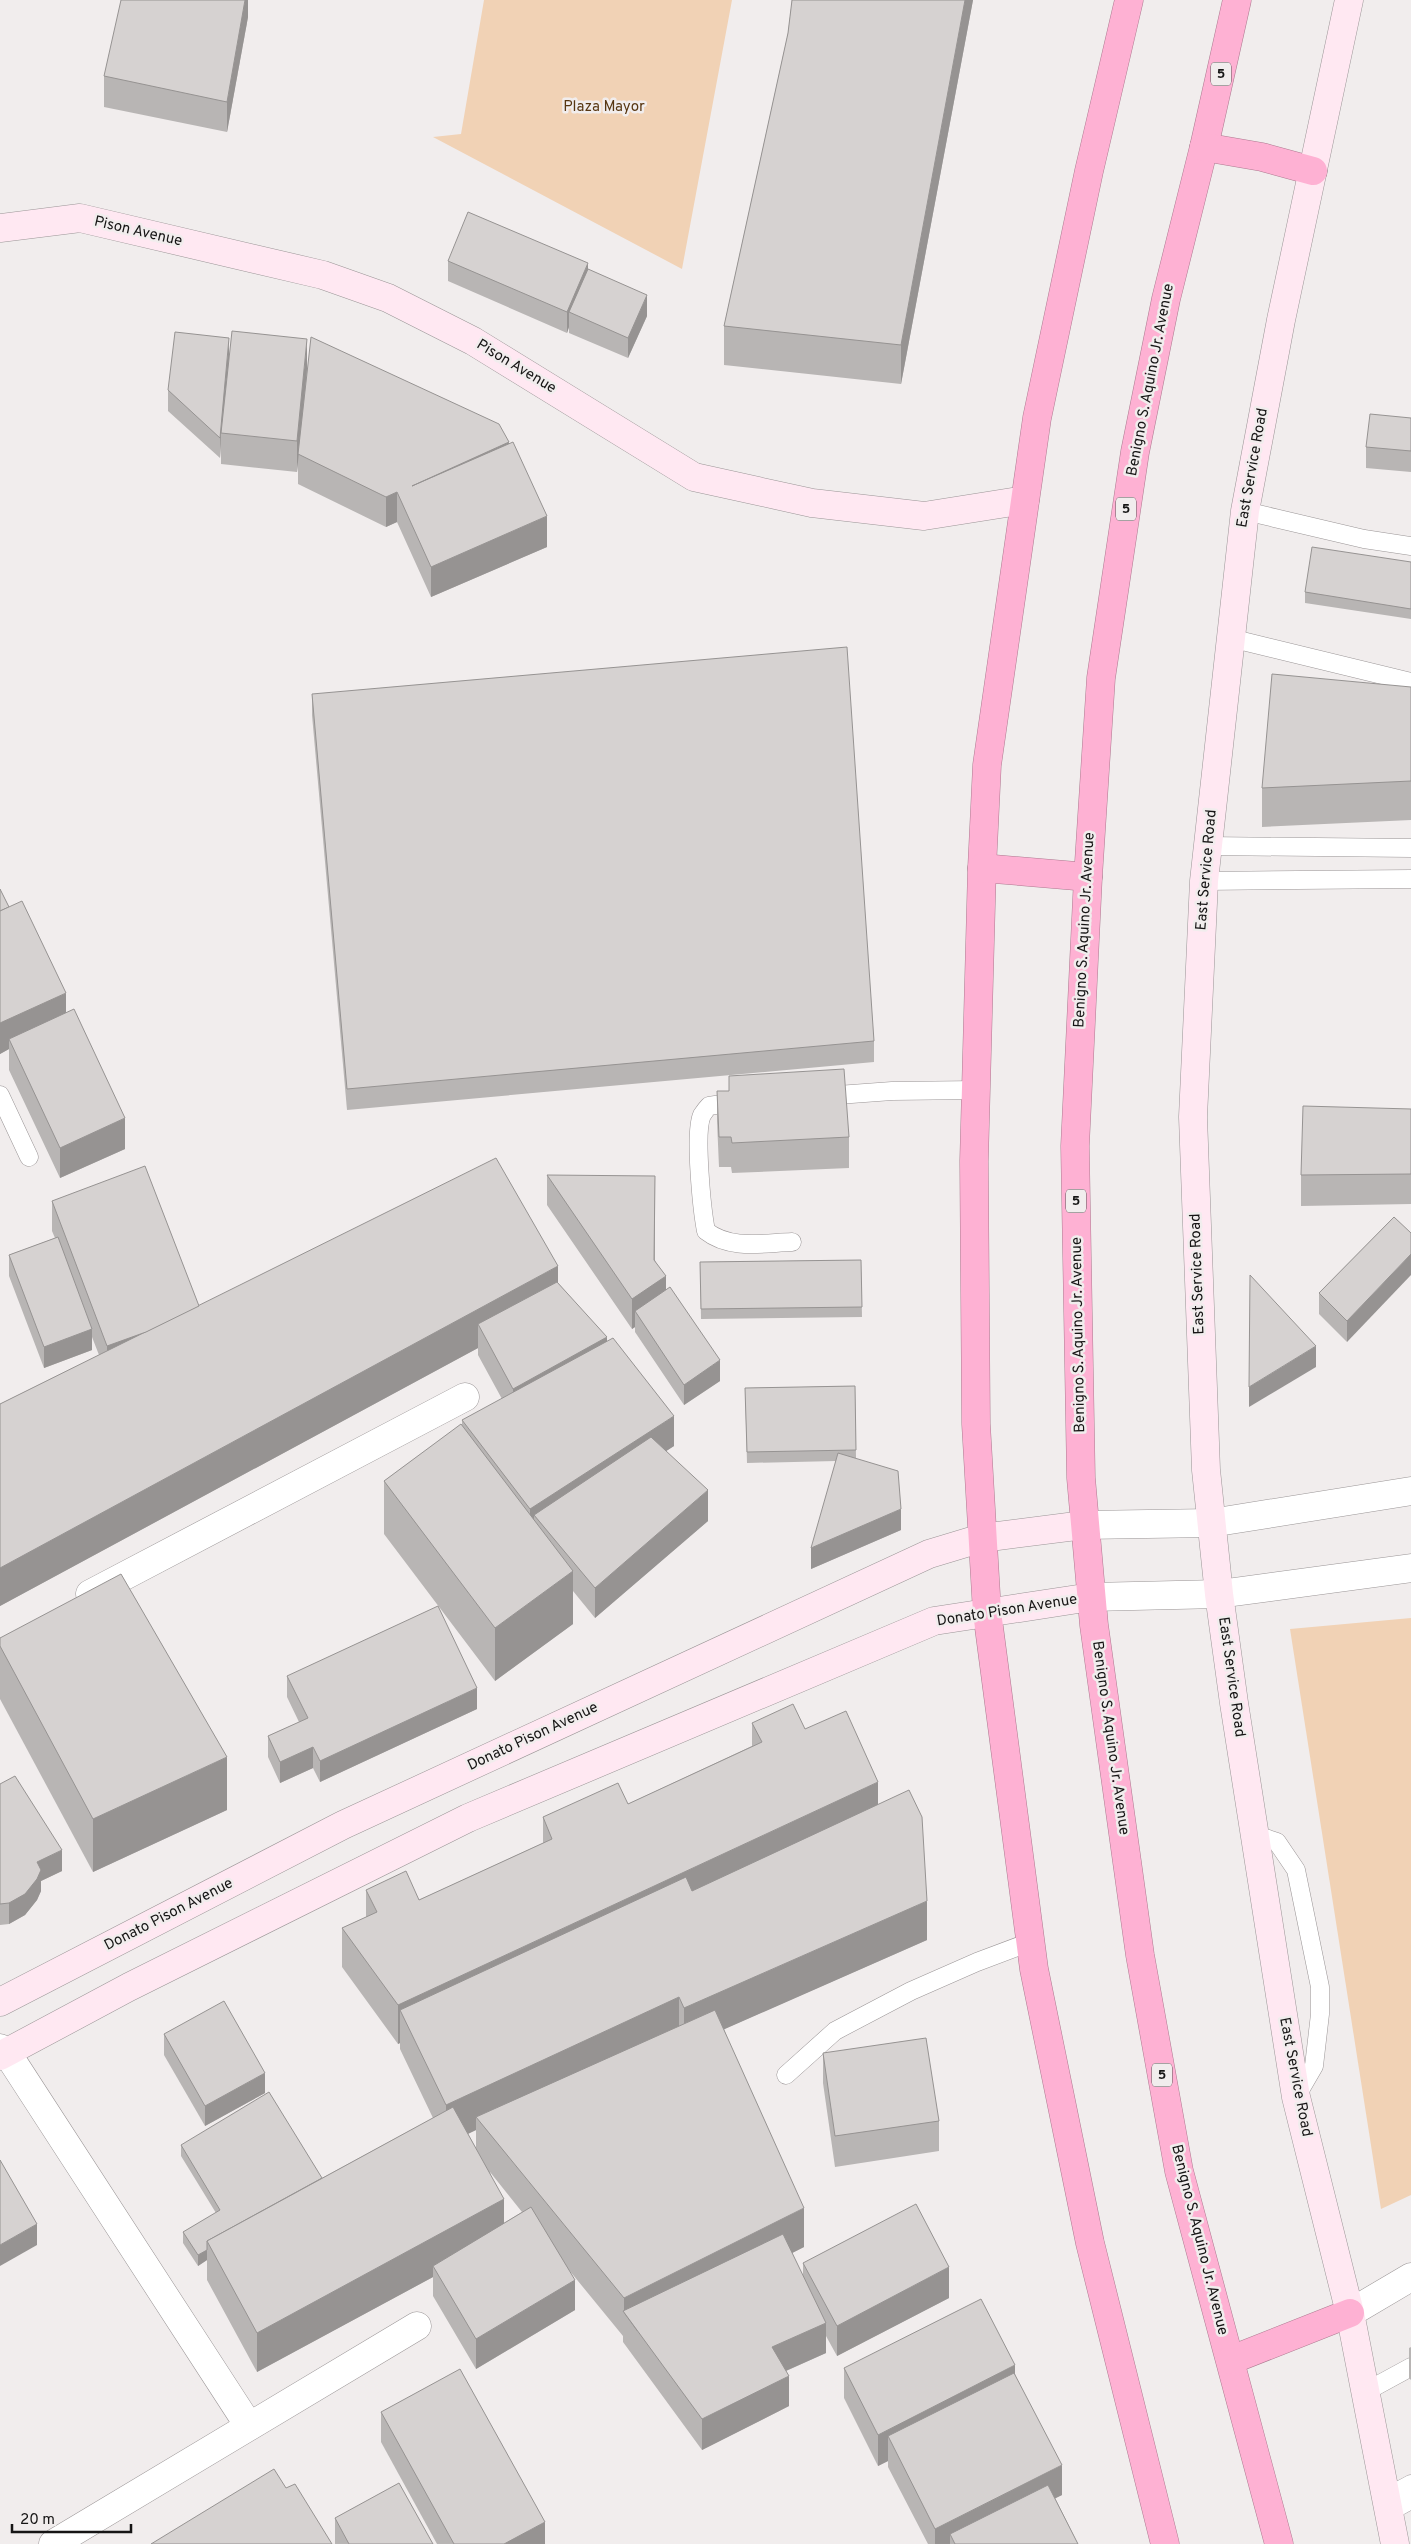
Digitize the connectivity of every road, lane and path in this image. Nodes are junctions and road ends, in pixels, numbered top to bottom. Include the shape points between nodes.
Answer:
1 (1129, 0) edge
2 (1237, 0) edge
3 (1349, 0) edge
4 (1204, 147) junction
5 (1313, 171) junction
6 (0, 228) edge
7 (1025, 500) junction
8 (1245, 511) junction
9 (1411, 546) edge
10 (1230, 638) junction
11 (1411, 682) edge
12 (1208, 846) junction
13 (1411, 848) edge
14 (982, 868) junction
15 (1088, 877) junction
16 (1411, 879) edge
17 (1204, 880) junction
18 (976, 1090) junction
19 (0, 1095) edge
20 (806, 1097) edge
21 (758, 1100) edge
22 (29, 1157) dead end
23 (792, 1242) dead end
24 (465, 1397) dead end
25 (1411, 1491) edge
26 (1212, 1523) junction
27 (1084, 1525) junction
28 (982, 1538) junction
29 (1411, 1568) edge
30 (1219, 1594) junction
31 (1091, 1597) junction
32 (70, 1604) edge
33 (988, 1612) junction
34 (1256, 1835) junction
35 (1030, 1942) junction
36 (0, 2002) edge
37 (2, 2052) edge
38 (786, 2075) dead end
39 (1296, 2097) junction
40 (1411, 2277) edge
41 (1350, 2313) junction
42 (417, 2326) dead end
43 (1231, 2360) junction
44 (1411, 2367) edge
45 (1365, 2392) junction
46 (249, 2426) junction
47 (1411, 2484) edge
48 (1395, 2503) edge
49 (53, 2544) edge
50 (1165, 2544) edge
51 (1279, 2544) edge
52 (1395, 2544) edge

1 - 7 highway via 1037,418
2 - 4 highway, Benigno S. Aquino Jr. Avenue / 5
3 - 5 street, East Service Road
4 - 5 highway via 1262,157
4 - 15 highway, Benigno S. Aquino Jr. Avenue / 5 via 1166,299 1135,452 1101,678
5 - 8 street, East Service Road
6 - 7 street, Pison Avenue via 80,218 323,275 388,298 473,341 694,477 812,503 924,516
7 - 14 highway via 988,765
8 - 9 lane via 1364,540
8 - 10 street, East Service Road
10 - 11 lane
10 - 12 street, East Service Road
12 - 13 lane
12 - 17 street, East Service Road
14 - 15 highway
14 - 18 highway
15 - 27 highway, Benigno S. Aquino Jr. Avenue / 5 via 1075,1146
16 - 17 lane
17 - 26 street, East Service Road via 1193,1117 1205,1451
18 - 20 lane
18 - 28 highway via 976,1424
19 - 22 lane
21 - 23 lane via 720,1102 709,1106 702,1114 700,1182 706,1231 718,1240 738,1243
24 - 32 street
25 - 26 street
26 - 27 street
26 - 30 street, East Service Road
27 - 28 street, Donato Pison Avenue
27 - 31 highway, Benigno S. Aquino Jr. Avenue / 5
28 - 33 highway
28 - 36 street, Donato Pison Avenue via 929,1554 352,1821
29 - 30 street
30 - 31 street
30 - 34 street, East Service Road
31 - 33 street, Donato Pison Avenue
31 - 43 highway, Benigno S. Aquino Jr. Avenue / 5 via 1140,1954 1179,2170
33 - 35 highway
33 - 37 street, Donato Pison Avenue via 934,1621 468,1818
34 - 39 street, East Service Road
34 - 39 lane via 1277,1842 1296,1870 1320,1988 1314,2066
35 - 38 lane via 911,1991 835,2031
35 - 50 highway via 1090,2243
37 - 46 street
39 - 41 street, East Service Road
40 - 41 street
41 - 43 highway
41 - 45 street, East Service Road
42 - 46 street
43 - 51 highway, Benigno S. Aquino Jr. Avenue / 5
44 - 45 lane
45 - 48 street, East Service Road
46 - 49 street
47 - 48 lane
48 - 52 street, East Service Road

